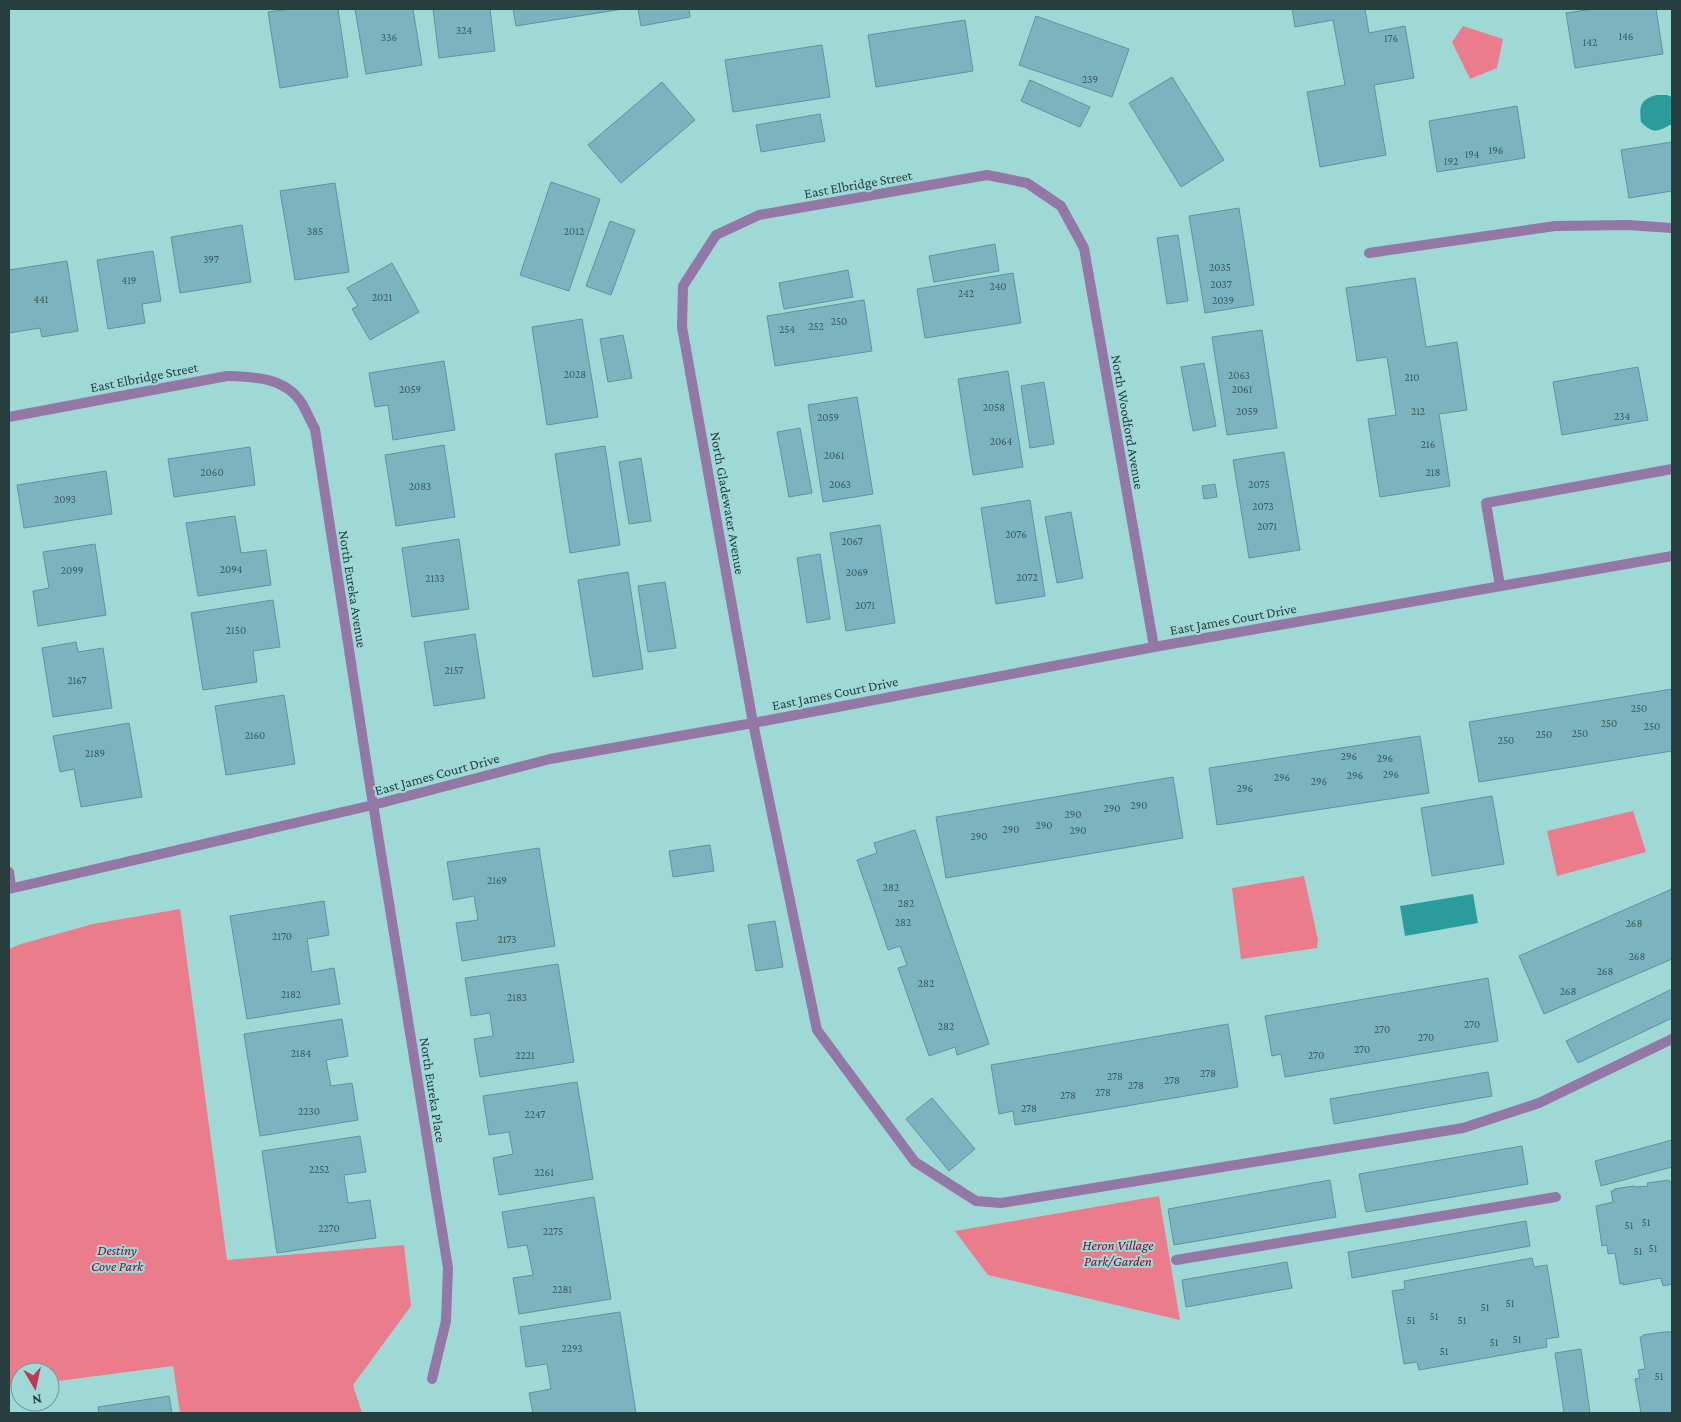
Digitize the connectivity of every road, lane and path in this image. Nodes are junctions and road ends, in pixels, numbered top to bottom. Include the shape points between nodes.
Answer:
1 (1061, 206) joint
2 (1672, 228) edge
3 (1369, 253) dead end
4 (683, 286) joint
5 (285, 386) joint
6 (9, 417) edge
7 (1672, 469) edge
8 (1672, 556) edge
9 (1500, 586) junction
10 (1154, 647) junction
11 (753, 723) junction
12 (373, 806) junction
13 (9, 872) edge
14 (10, 888) edge
15 (1672, 1039) edge
16 (1556, 1197) dead end
17 (1176, 1260) dead end
18 (432, 1379) dead end

1 - 4 street, East Elbridge Street via 1027,183 987,176 759,215 716,235
1 - 10 street, North Woodford Avenue via 1084,248
2 - 3 street via 1555,226
4 - 11 street, North Gladewater Avenue via 682,327
5 - 6 street, East Elbridge Street via 258,377 227,376
5 - 12 street, North Eureka Avenue via 300,400 315,429
7 - 9 street via 1486,503
8 - 9 street, East James Court Drive
9 - 10 street, East James Court Drive
10 - 11 street, East James Court Drive
11 - 12 street, East James Court Drive via 550,759
11 - 15 street, North Gladewater Avenue via 817,1030 915,1162 976,1201 1001,1203 1463,1128 1539,1103
12 - 14 street, East James Court Drive
12 - 18 street, North Eureka Place via 448,1268 446,1321
13 - 14 street
16 - 17 street

